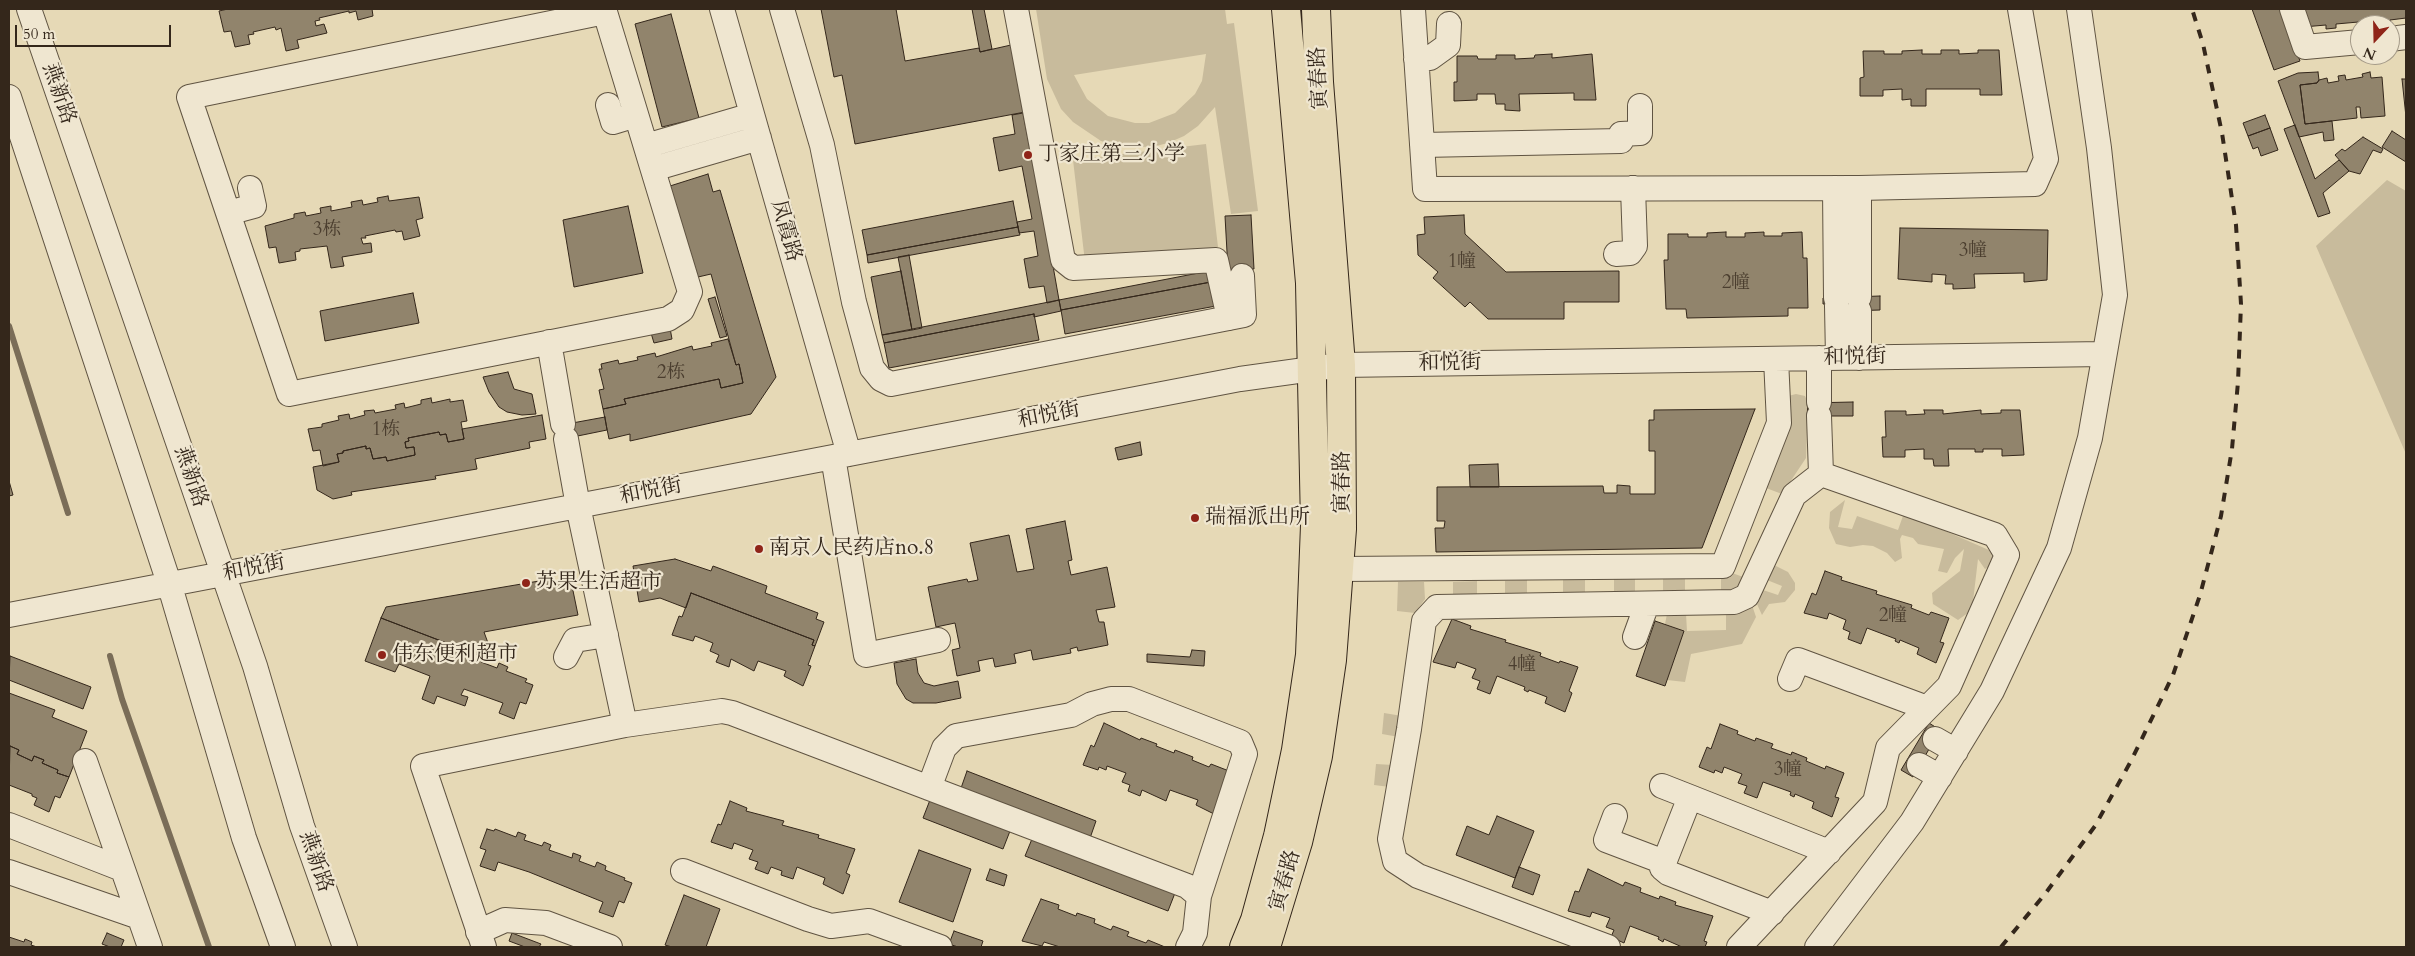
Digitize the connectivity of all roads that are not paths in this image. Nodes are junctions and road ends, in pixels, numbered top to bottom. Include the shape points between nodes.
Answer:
1 (29, 9) edge
2 (722, 9) edge
3 (782, 9) edge
4 (1016, 9) edge
5 (1286, 9) edge
6 (1316, 9) edge
7 (1413, 9) edge
8 (2020, 9) edge
9 (2079, 9) edge
10 (2292, 9) edge
11 (1449, 24) dead end
12 (2350, 43) edge
13 (1416, 59) junction
14 (9, 98) edge
15 (608, 105) dead end
16 (1640, 106) dead end
17 (636, 115) junction
18 (752, 115) junction
19 (759, 138) junction
20 (1422, 145) junction
21 (646, 146) junction
22 (652, 169) junction
23 (250, 188) dead end
24 (1633, 188) junction
25 (1835, 188) junction
26 (1859, 188) junction
27 (228, 213) junction
28 (1616, 254) dead end
29 (1242, 276) dead end
30 (1848, 303) junction
31 (1229, 318) junction
32 (549, 342) junction
33 (2104, 354) junction
34 (1839, 358) junction
35 (1776, 359) junction
36 (1341, 365) junction
37 (1312, 369) junction
38 (841, 456) junction
39 (1820, 474) junction
40 (578, 506) junction
41 (1340, 569) junction
42 (224, 574) junction
43 (169, 584) junction
44 (1647, 604) junction
45 (9, 615) edge
46 (606, 635) junction
47 (1635, 638) dead end
48 (938, 640) dead end
49 (566, 657) dead end
50 (1790, 679) dead end
51 (1927, 708) junction
52 (625, 725) junction
53 (1923, 732) junction
54 (1956, 751) junction
55 (1905, 757) junction
56 (85, 760) dead end
57 (1940, 776) junction
58 (1662, 786) dead end
59 (929, 788) junction
60 (1690, 798) junction
61 (1615, 816) dead end
62 (9, 826) edge
63 (1829, 852) junction
64 (1664, 862) junction
65 (122, 869) junction
66 (683, 871) dead end
67 (9, 872) edge
68 (1199, 896) junction
69 (1772, 913) junction
70 (139, 917) junction
71 (481, 939) edge
72 (150, 947) edge
73 (283, 947) edge
74 (345, 947) edge
75 (610, 947) edge
76 (940, 947) edge
77 (1188, 947) edge
78 (1244, 947) edge
79 (1266, 947) edge
80 (1608, 947) edge
81 (1739, 947) edge
82 (1817, 947) edge

1 - 42 street, 燕新路
2 - 18 street, 凤霞路
3 - 31 street via 822,145 854,302 872,368 881,379 891,384
4 - 31 street via 1063,260 1073,268 1216,260
5 - 37 main road, 寅春路 via 1310,283
6 - 36 main road, 寅春路
7 - 13 street
8 - 26 street via 2046,160 2035,184
9 - 33 street via 2115,295
10 - 12 street via 2305,47
11 - 13 street via 1448,45 1430,58
13 - 20 street
14 - 43 street
15 - 17 street via 613,122
16 - 20 street via 1640,133 1620,134 1621,141
17 - 21 street
17 - 27 street via 605,12 189,97
18 - 19 street, 凤霞路
18 - 21 street
19 - 22 street
19 - 38 street, 凤霞路
20 - 24 street via 1425,189
21 - 22 street
22 - 32 street via 690,292 682,310 668,319
23 - 27 street via 254,206
24 - 25 street
24 - 28 street via 1635,246 1630,253
25 - 26 street
25 - 30 street
26 - 30 street
27 - 32 street via 289,394
29 - 31 street via 1244,315
30 - 34 street
32 - 40 street
33 - 34 street, 和悦街
33 - 54 street via 2090,438 2059,548 1992,691
34 - 35 street, 和悦街
34 - 39 street via 1819,409
35 - 36 street, 和悦街
35 - 41 street via 1778,423 1723,566
36 - 37 street, 和悦街
36 - 41 main road, 寅春路
37 - 38 street, 和悦街 via 1240,379
37 - 78 main road, 寅春路 via 1316,526 1310,655 1296,750 1278,836 1255,920
38 - 40 street, 和悦街
38 - 48 street, 凤霞路 via 866,655
39 - 44 street via 1794,495 1748,596 1734,602
39 - 51 street via 1995,536 2007,555 1949,686
40 - 42 street, 和悦街
40 - 46 street
41 - 79 main road, 寅春路 via 1332,660 1318,756 1298,842
42 - 43 street, 和悦街
42 - 74 street, 燕新路 via 302,826
43 - 45 street, 和悦街
43 - 73 street via 244,838
44 - 47 street
44 - 80 street via 1437,607 1424,621 1422,629 1390,839 1396,861 1418,876
46 - 49 street via 575,640
46 - 52 street
50 - 51 street via 1798,660
51 - 53 street
52 - 59 street via 722,711 732,713
52 - 71 street via 423,766
53 - 54 street
53 - 55 street
54 - 57 street
55 - 57 street
55 - 63 street via 1874,802
56 - 65 street
57 - 82 street via 1912,822
58 - 60 street
59 - 68 street via 1187,886
59 - 68 street via 944,748 956,736 1071,715 1111,699 1129,699 1240,742 1245,754
60 - 63 street
60 - 64 street
61 - 64 street via 1606,840
62 - 65 street
63 - 69 street
64 - 69 street via 1662,868 1668,873
65 - 70 street
66 - 76 street via 831,926 869,921
67 - 70 street
68 - 77 street via 1195,933
69 - 81 street
70 - 72 street
71 - 75 street via 504,920 546,923

